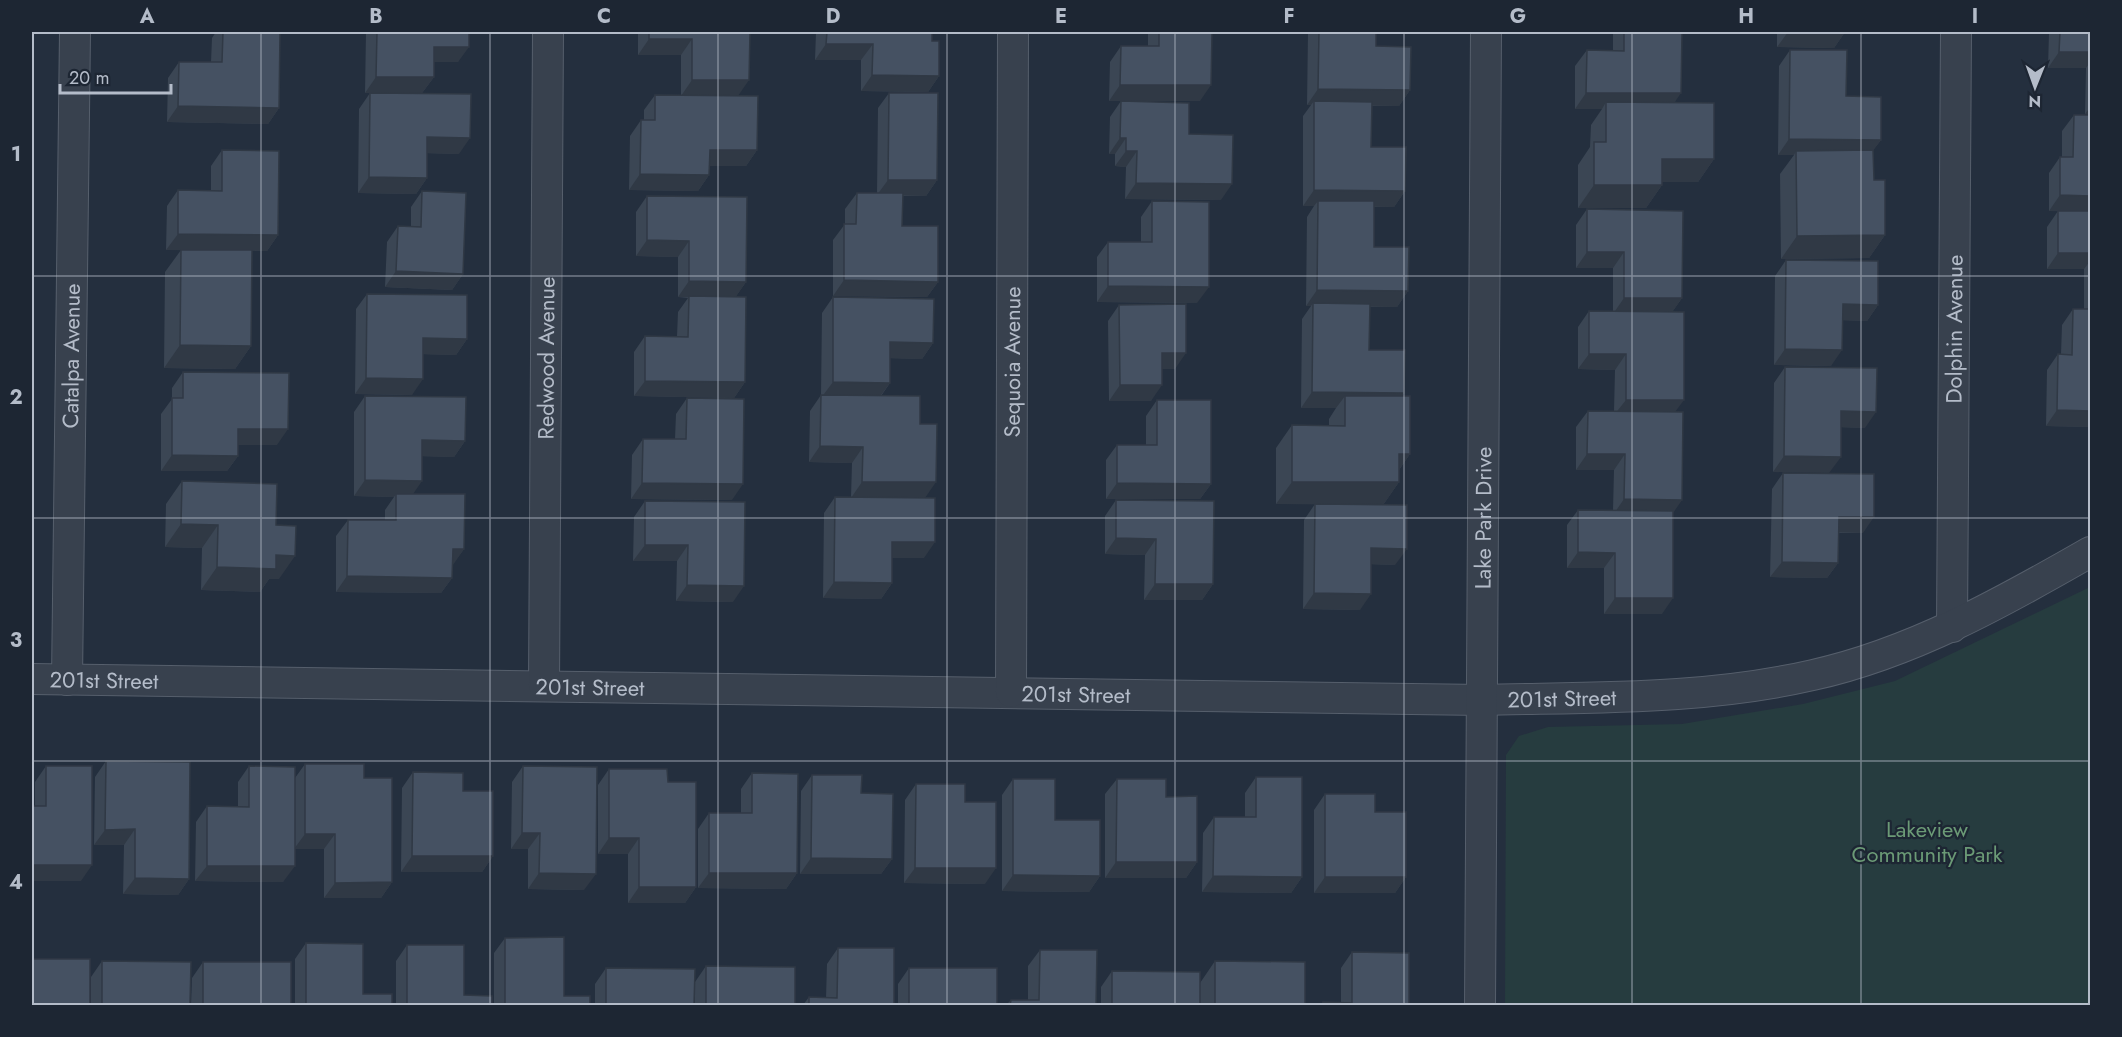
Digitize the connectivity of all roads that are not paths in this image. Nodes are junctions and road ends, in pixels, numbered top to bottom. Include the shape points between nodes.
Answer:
1 (75, 32) edge
2 (548, 32) edge
3 (1013, 32) edge
4 (1486, 32) edge
5 (1956, 32) edge
6 (2091, 552) edge
7 (1952, 627) junction
8 (32, 680) edge
9 (67, 680) junction
10 (544, 685) junction
11 (1011, 692) junction
12 (1482, 700) junction
13 (1480, 1005) edge

1 - 9 street, Catalpa Avenue
2 - 10 street, Redwood Avenue
3 - 11 street, Sequoia Avenue
4 - 12 street, Lake Park Drive
5 - 7 street, Dolphin Avenue
6 - 7 street, 201st Street
7 - 12 street, 201st Street via 1884,654 1814,675 1747,688 1678,695
8 - 9 street, 201st Street
9 - 10 street, 201st Street
10 - 11 street, 201st Street
11 - 12 street, 201st Street
12 - 13 street, Lake Park Drive

